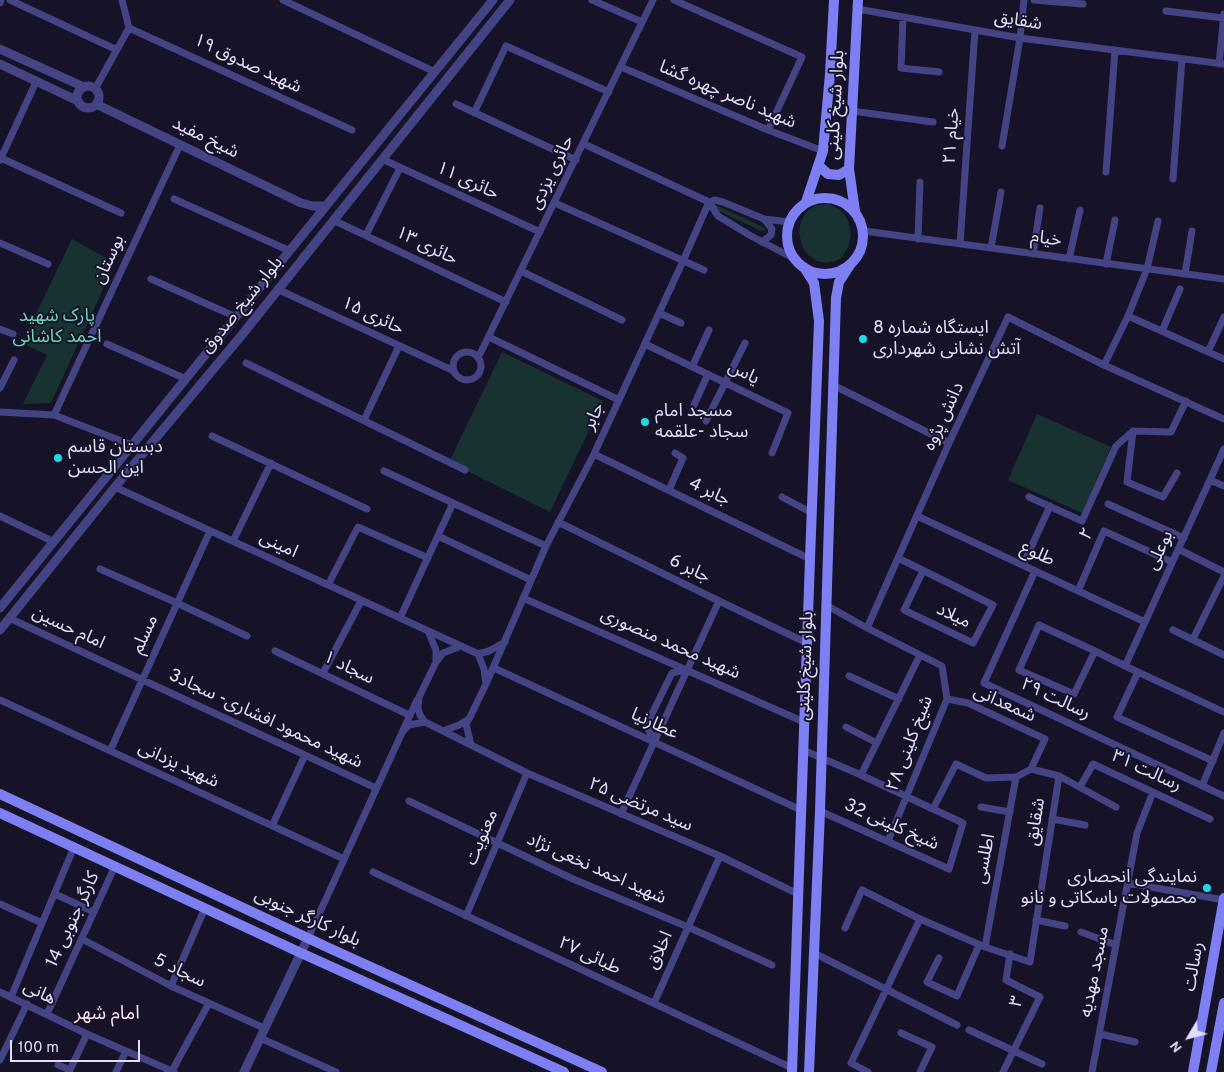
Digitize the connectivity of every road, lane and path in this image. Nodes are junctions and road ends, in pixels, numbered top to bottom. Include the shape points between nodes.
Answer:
1 (10, 0) edge
2 (122, 0) edge
3 (283, 0) edge
4 (492, 0) edge
5 (510, 0) edge
6 (592, 0) edge
7 (653, 0) edge
8 (674, 0) edge
9 (834, 0) edge
10 (1024, 0) edge
11 (1034, 0) edge
12 (1083, 4) dead end
13 (858, 5) edge
14 (1166, 11) dead end
15 (1224, 14) edge
16 (903, 17) junction
17 (1224, 18) edge
18 (642, 22) junction
19 (128, 28) junction
20 (975, 30) junction
21 (1020, 38) junction
22 (0, 49) edge
23 (117, 50) junction
24 (1116, 50) junction
25 (1182, 59) junction
26 (0, 64) edge
27 (1221, 64) edge
28 (621, 66) junction
29 (435, 72) junction
30 (939, 72) dead end
31 (36, 82) junction
32 (84, 87) junction
33 (95, 89) junction
34 (609, 92) junction
35 (78, 101) junction
36 (96, 104) junction
37 (456, 104) dead end
38 (852, 110) junction
39 (474, 113) junction
40 (933, 122) dead end
41 (352, 130) dead end
42 (768, 130) junction
43 (584, 144) junction
44 (180, 145) junction
45 (1002, 146) dead end
46 (823, 151) junction
47 (0, 159) edge
48 (382, 159) junction
49 (576, 160) junction
50 (819, 166) junction
51 (400, 168) junction
52 (849, 169) junction
53 (1106, 172) dead end
54 (1173, 179) dead end
55 (920, 182) dead end
56 (1001, 192) dead end
57 (174, 199) dead end
58 (709, 202) junction
59 (806, 202) junction
60 (301, 203) junction
61 (555, 203) junction
62 (326, 206) junction
63 (1040, 208) dead end
64 (1080, 210) dead end
65 (855, 211) junction
66 (121, 213) dead end
67 (316, 219) junction
68 (333, 220) junction
69 (764, 220) junction
70 (1116, 220) dead end
71 (1158, 221) dead end
72 (789, 222) junction
73 (1192, 231) dead end
74 (540, 232) junction
75 (864, 232) junction
76 (366, 235) junction
77 (918, 239) junction
78 (762, 242) junction
79 (0, 243) edge
80 (960, 244) junction
81 (991, 248) junction
82 (290, 250) junction
83 (1033, 254) junction
84 (795, 259) junction
85 (1069, 259) junction
86 (683, 261) junction
87 (48, 264) dead end
88 (1106, 264) junction
89 (850, 265) junction
90 (804, 267) junction
91 (1147, 269) junction
92 (704, 270) dead end
93 (521, 271) junction
94 (1185, 274) junction
95 (151, 279) dead end
96 (1224, 279) edge
97 (277, 289) junction
98 (1180, 290) dead end
99 (506, 302) junction
100 (659, 313) junction
101 (1128, 316) junction
102 (236, 317) junction
103 (1224, 318) edge
104 (622, 320) dead end
105 (682, 323) dead end
106 (0, 329) edge
107 (709, 330) dead end
108 (1162, 331) junction
109 (13, 334) dead end
110 (489, 337) junction
111 (745, 343) dead end
112 (107, 344) dead end
113 (645, 344) junction
114 (399, 346) junction
115 (1208, 352) junction
116 (478, 358) junction
117 (1224, 359) edge
118 (14, 360) dead end
119 (246, 363) dead end
120 (1104, 365) junction
121 (692, 367) junction
122 (454, 371) junction
123 (708, 374) junction
124 (186, 379) junction
125 (817, 381) junction
126 (725, 382) junction
127 (833, 385) junction
128 (0, 388) edge
129 (619, 400) junction
130 (1186, 402) junction
131 (694, 405) dead end
132 (0, 412) edge
133 (54, 415) junction
134 (1224, 419) edge
135 (364, 420) junction
136 (706, 421) dead end
137 (1133, 431) junction
138 (212, 436) dead end
139 (948, 443) junction
140 (132, 445) junction
141 (1224, 449) edge
142 (675, 453) dead end
143 (772, 453) dead end
144 (594, 454) junction
145 (271, 464) junction
146 (465, 470) dead end
147 (384, 471) dead end
148 (1177, 473) dead end
149 (1210, 480) junction
150 (1224, 486) edge
151 (115, 487) junction
152 (668, 490) junction
153 (782, 497) dead end
154 (1029, 497) dead end
155 (453, 503) junction
156 (1108, 504) dead end
157 (1050, 506) junction
158 (367, 509) dead end
159 (812, 513) junction
160 (0, 516) edge
161 (917, 516) junction
162 (558, 522) junction
163 (210, 531) junction
164 (438, 536) junction
165 (1184, 538) junction
166 (233, 541) junction
167 (54, 542) junction
168 (546, 546) junction
169 (1178, 549) junction
170 (428, 558) junction
171 (898, 558) junction
172 (810, 559) junction
173 (1172, 562) junction
174 (1023, 565) junction
175 (100, 569) dead end
176 (923, 571) junction
177 (1036, 571) junction
178 (1224, 574) edge
179 (531, 580) junction
180 (328, 586) junction
181 (1078, 591) junction
182 (523, 598) junction
183 (361, 601) junction
184 (719, 602) junction
185 (177, 603) junction
186 (826, 605) junction
187 (0, 606) edge
188 (9, 618) junction
189 (400, 618) junction
190 (1145, 622) junction
191 (867, 628) junction
192 (0, 630) edge
193 (1173, 630) dead end
194 (428, 631) junction
195 (247, 636) dead end
196 (1193, 639) junction
197 (504, 642) junction
198 (807, 643) junction
199 (461, 646) junction
200 (275, 651) dead end
201 (1095, 651) junction
202 (478, 654) junction
203 (920, 655) junction
204 (1224, 655) edge
205 (436, 662) junction
206 (1125, 666) junction
207 (494, 668) junction
208 (688, 669) junction
209 (1138, 672) junction
210 (323, 674) junction
211 (849, 676) dead end
212 (142, 680) junction
213 (486, 684) junction
214 (419, 697) junction
215 (899, 699) junction
216 (947, 699) junction
217 (0, 700) edge
218 (1224, 712) edge
219 (409, 715) junction
220 (469, 718) junction
221 (425, 722) junction
222 (804, 722) junction
223 (846, 727) dead end
224 (402, 731) junction
225 (443, 731) junction
226 (1224, 733) edge
227 (655, 741) junction
228 (877, 743) junction
229 (471, 745) junction
230 (803, 750) junction
231 (110, 751) junction
232 (304, 756) junction
233 (821, 756) junction
234 (1212, 762) junction
235 (1031, 769) junction
236 (527, 772) junction
237 (862, 774) junction
238 (1060, 776) junction
239 (1016, 777) junction
240 (1202, 786) junction
241 (1080, 787) junction
242 (376, 788) junction
243 (1153, 792) junction
244 (0, 794) edge
245 (1224, 796) edge
246 (907, 797) junction
247 (409, 801) dead end
248 (1116, 807) dead end
249 (982, 808) dead end
250 (933, 809) junction
251 (801, 810) junction
252 (820, 811) junction
253 (1010, 812) junction
254 (0, 813) edge
255 (621, 814) junction
256 (1210, 819) dead end
257 (1052, 820) junction
258 (1085, 825) dead end
259 (272, 826) junction
260 (888, 841) junction
261 (497, 843) junction
262 (74, 847) junction
263 (720, 856) junction
264 (344, 859) junction
265 (116, 866) junction
266 (373, 872) dead end
267 (1128, 883) junction
268 (55, 894) junction
269 (798, 894) junction
270 (1224, 899) edge
271 (0, 904) edge
272 (205, 908) junction
273 (94, 912) junction
274 (466, 916) junction
275 (920, 919) junction
276 (1036, 920) junction
277 (42, 923) junction
278 (1065, 926) dead end
279 (688, 927) junction
280 (844, 928) dead end
281 (1081, 932) dead end
282 (308, 938) junction
283 (82, 939) junction
284 (1116, 945) junction
285 (982, 946) junction
286 (301, 953) junction
287 (814, 954) junction
288 (1010, 954) junction
289 (939, 958) dead end
290 (772, 965) dead end
291 (171, 986) junction
292 (886, 990) junction
293 (0, 992) edge
294 (11, 996) junction
295 (209, 1003) junction
296 (654, 1003) junction
297 (1224, 1003) edge
298 (27, 1004) junction
299 (47, 1014) junction
300 (956, 1025) dead end
301 (264, 1028) junction
302 (969, 1030) dead end
303 (901, 1033) dead end
304 (87, 1034) junction
305 (1100, 1034) junction
306 (260, 1038) junction
307 (1135, 1042) dead end
308 (1014, 1050) junction
309 (126, 1051) junction
310 (0, 1060) edge
311 (1042, 1064) dead end
312 (58, 1065) dead end
313 (792, 1070) edge
314 (72, 1071) edge
315 (116, 1072) edge
316 (173, 1072) edge
317 (244, 1072) edge
318 (336, 1072) edge
319 (564, 1072) edge
320 (602, 1072) edge
321 (809, 1072) edge
322 (868, 1072) edge
323 (920, 1072) edge
324 (1003, 1072) edge
325 (1092, 1072) edge
326 (1193, 1072) edge
327 (1211, 1072) edge

1 - 23 street
2 - 19 street
3 - 29 street
4 - 29 street, بلوار شیخ صدوق
5 - 48 street, بلوار شیخ صدوق
6 - 18 street
7 - 18 street, حائری یزدی
8 - 42 street via 802,57
9 - 46 main road, بلوار شیخ کلینی
10 - 21 street
11 - 12 street
13 - 16 street, شقایق
13 - 38 main road, بلوار شیخ کلینی
14 - 17 street
15 - 17 street
16 - 20 street, شقایق
16 - 30 street via 902,68
17 - 27 street
18 - 28 street, حائری یزدی
19 - 23 street
19 - 41 street, شهید صدوق ۱۹
20 - 21 street, شقایق
20 - 80 street, خیام ۲۱
21 - 24 street, شقایق
21 - 45 street
22 - 32 street
23 - 33 street
24 - 25 street, شقایق
24 - 53 street
25 - 27 street, شقایق
25 - 54 street
26 - 31 street
28 - 34 street, حائری یزدی
28 - 42 street, شهید ناصر چهره گشا
29 - 62 street, بلوار شیخ صدوق
31 - 35 street
31 - 47 street
32 - 33 street
32 - 35 street via 78,94
33 - 36 street
34 - 39 street via 506,46
34 - 43 street, حائری یزدی
35 - 36 street via 88,108
36 - 44 street, شیخ مفید
37 - 39 street
38 - 40 street
38 - 52 main road, بلوار شیخ کلینی
39 - 49 street
42 - 46 street, شهید ناصر چهره گشا
43 - 49 street, حائری یزدی
43 - 58 street
44 - 60 street, شیخ مفید
44 - 133 street, بوستان
46 - 50 main road, بلوار شیخ کلینی
47 - 66 street
48 - 51 street, حائری ۱۱
48 - 68 street, بلوار شیخ صدوق
49 - 61 street, حائری یزدی
50 - 52 main road via 828,174 838,175
50 - 59 main road, بلوار شیخ کلینی
51 - 74 street, حائری ۱۱
51 - 76 street
52 - 65 main road, بلوار شیخ کلینی
55 - 77 street
56 - 81 street
57 - 82 street
58 - 69 street via 723,202
58 - 78 street via 718,216
58 - 86 street, جابر
59 - 65 main road via 834,198
59 - 72 main road
60 - 62 street, شیخ مفید
60 - 67 street, شیخ مفید
61 - 74 street, حائری یزدی
61 - 86 street
62 - 67 street, بلوار شیخ صدوق
63 - 83 street
64 - 85 street
65 - 75 main road
67 - 82 street, بلوار شیخ صدوق
68 - 76 street, حائری ۱۳
68 - 97 street, بلوار شیخ صدوق
69 - 72 street
69 - 78 street via 772,229 771,235
70 - 88 street
71 - 91 street
72 - 84 main road via 789,247
73 - 94 street
74 - 93 street, حائری یزدی
75 - 77 street, خیام
75 - 89 main road via 863,244
76 - 99 street, حائری ۱۳
77 - 80 street, خیام
78 - 84 street
79 - 87 street
80 - 81 street, خیام
81 - 83 street, خیام
82 - 102 street, بلوار شیخ صدوق
83 - 85 street, خیام
84 - 90 main road
85 - 88 street, خیام
86 - 92 street
86 - 100 street, جابر
88 - 91 street, خیام
89 - 90 main road via 828,274 815,273
89 - 127 main road, بلوار شیخ کلینی via 839,282 836,298
90 - 125 main road, بلوار شیخ کلینی via 814,283 820,321
91 - 94 street, خیام
91 - 101 street
93 - 99 street, حائری یزدی
93 - 104 street
94 - 96 street, خیام
95 - 102 street
97 - 114 street, حائری ۱۵
97 - 151 street, بلوار شیخ صدوق
98 - 108 street
99 - 110 street, حائری یزدی
100 - 105 street
100 - 113 street, جابر
101 - 108 street
101 - 120 street
102 - 124 street, بلوار شیخ صدوق
103 - 115 street
106 - 109 street
107 - 121 street
108 - 115 street
110 - 116 street, حائری یزدی
110 - 129 street
111 - 126 street
112 - 124 street
113 - 121 street, یاس
113 - 129 street, جابر
114 - 122 street, حائری ۱۵
114 - 135 street
115 - 117 street
116 - 122 street via 462,353 455,358
116 - 122 street via 479,372 473,378 464,380
118 - 128 street
119 - 135 street
120 - 130 street
120 - 139 street, دانش پژوه via 1008,317
121 - 123 street, یاس
123 - 126 street, یاس
123 - 131 street
124 - 140 street, بلوار شیخ صدوق
125 - 127 main road
125 - 159 main road, بلوار شیخ کلینی
126 - 136 street
126 - 143 street, یاس via 788,413
127 - 139 street
127 - 186 main road, بلوار شیخ کلینی
129 - 144 street, جابر
130 - 134 street
130 - 137 street via 1171,432
132 - 133 street
133 - 140 street
135 - 146 street
137 - 148 street via 1126,482 1163,497
137 - 157 street via 1116,446 1082,521
138 - 145 street
139 - 161 street, دانش پژوه
140 - 167 street, بلوار شیخ صدوق
141 - 149 street, بوعلی
142 - 152 street via 683,458
144 - 152 street, جابر 4
144 - 162 street, جابر
145 - 158 street
145 - 166 street
147 - 155 street
149 - 150 street
149 - 165 street, بوعلی
151 - 163 street, امینی
151 - 188 street, بلوار شیخ صدوق
152 - 172 street, جابر 4
153 - 159 street
154 - 157 street
155 - 164 street
155 - 168 street
156 - 165 street
157 - 174 street
159 - 172 main road, بلوار شیخ کلینی
160 - 167 street
161 - 171 street, دانش پژوه
161 - 174 street, طلوع
162 - 168 street, جابر
162 - 184 street, جابر 6
163 - 166 street, امینی
163 - 185 street, مسلم
164 - 170 street
164 - 179 street
165 - 169 street, بوعلی
166 - 180 street, امینی
167 - 187 street, بلوار شیخ صدوق
168 - 179 street, جابر
169 - 173 street, بوعلی
169 - 178 street
170 - 180 street via 358,527
170 - 189 street
171 - 176 street, میلاد
171 - 191 street, دانش پژوه
172 - 198 main road, بلوار شیخ کلینی
173 - 181 street, ۲ via 1104,531
173 - 190 street, بوعلی
174 - 177 street, طلوع
175 - 185 street
176 - 176 street, میلاد via 993,605 973,643 904,610
177 - 181 street, طلوع
177 - 240 street, رسالت ۲۹ via 984,682
178 - 196 street
179 - 182 street, جابر
180 - 183 street, امینی
181 - 190 street, طلوع
182 - 197 street, جابر
182 - 208 street, شهید محمد منصوری
183 - 189 street, امینی
183 - 210 street
184 - 198 street, جابر 6
184 - 208 street
185 - 195 street
185 - 212 street, مسلم
186 - 191 street, شیخ کلینی ۲۸
186 - 233 main road, بلوار شیخ کلینی
188 - 192 street, بلوار شیخ صدوق
188 - 212 street, امام حسین
189 - 194 street, امینی
190 - 206 street, بوعلی
191 - 203 street, شیخ کلینی ۲۸
193 - 196 street
194 - 199 street, امینی
194 - 205 street via 436,650
196 - 204 street
197 - 202 street
197 - 207 street, جابر
198 - 222 main road, بلوار شیخ کلینی
199 - 202 street
199 - 205 street via 444,653
200 - 210 street, سجاد ۱
201 - 201 street via 1039,625 1020,670 1074,694
201 - 206 street
202 - 213 street
203 - 215 street
203 - 216 street, شیخ کلینی ۲۸ via 942,666
205 - 214 street
206 - 209 street
207 - 213 street, جابر
207 - 227 street, عطارنیا
208 - 222 street, شهید محمد منصوری
208 - 227 street
208 - 227 street via 672,673 646,726
209 - 218 street
209 - 234 street via 1117,717
210 - 219 street, سجاد ۱
211 - 215 street
212 - 231 street, مسلم
212 - 232 street, شهید محمود افشاری- سجاد3
213 - 220 street
214 - 219 street
214 - 221 street via 418,708
215 - 228 street
216 - 235 street, شمعدانی via 968,703 1045,739
216 - 246 street, شیخ کلینی ۲۸
217 - 231 street, شهید یزدانی
219 - 224 street
220 - 225 street
220 - 229 street via 466,724
221 - 224 street via 409,725
221 - 225 street
222 - 230 main road, بلوار شیخ کلینی
223 - 228 street
224 - 242 street
225 - 229 street, ۲۵ سید مرتضی
226 - 234 street
227 - 251 street, عطارنیا
227 - 255 street
228 - 237 street
229 - 236 street, ۲۵ سید مرتضی
230 - 233 street
230 - 251 main road, بلوار شیخ کلینی
231 - 259 street, شهید یزدانی
232 - 242 street, شهید محمود افشاری- سجاد3
232 - 259 street
233 - 237 street
233 - 252 main road, بلوار شیخ کلینی
234 - 240 street
235 - 238 street
235 - 239 street
236 - 255 street, ۲۵ سید مرتضی
236 - 261 street, معنویت
237 - 246 street
238 - 241 street
238 - 257 street, شقایق
239 - 250 street via 986,778 956,764
239 - 253 street, اطلسی
240 - 245 street, رسالت ۲۹
241 - 243 street, رسالت ۳۱ via 1093,764
241 - 248 street
242 - 264 street
243 - 256 street, رسالت ۳۱
243 - 267 street, مسجد مهدیه via 1138,833
244 - 282 main road, بلوار کارگر جنوبی
246 - 250 street
246 - 260 street, شیخ کلینی ۲۸
247 - 261 street, شهید احمد نخعی نژاد
249 - 253 street
250 - 260 street, شیخ کلینی 32 via 963,823 949,869
251 - 269 main road, بلوار شیخ کلینی
252 - 260 street, شیخ کلینی 32
252 - 287 main road, بلوار شیخ کلینی
253 - 285 street, اطلسی
254 - 262 main road, بلوار کارگر جنوبی
255 - 263 street, ۲۵ سید مرتضی
257 - 258 street
257 - 276 street, شقایق
259 - 264 street, شهید یزدانی
261 - 274 street, معنویت
261 - 279 street, شهید احمد نخعی نژاد
262 - 265 main road, بلوار کارگر جنوبی
262 - 268 street
263 - 269 street, ۲۵ سید مرتضی
263 - 279 street, اخلاق
264 - 282 street
265 - 272 main road, بلوار کارگر جنوبی
265 - 273 street, کارگر جنوبی 14
266 - 274 street, طبائی ۲۷
267 - 270 street
267 - 284 street, مسجد مهدیه
268 - 273 street
268 - 277 street
269 - 313 main road, بلوار شیخ کلینی
270 - 326 main road, رسالت
271 - 277 street
272 - 286 main road, بلوار کارگر جنوبی
272 - 291 street
273 - 283 street, کارگر جنوبی 14
274 - 296 street, طبائی ۲۷
275 - 280 street via 862,890
275 - 285 street
275 - 292 street
276 - 278 street
276 - 288 street, شقایق via 1030,962
277 - 294 street
279 - 290 street, شهید احمد نخعی نژاد
279 - 296 street, اخلاق
281 - 284 street
282 - 286 street
282 - 320 main road, بلوار کارگر جنوبی
283 - 291 street, سجاد 5
283 - 299 street, کارگر جنوبی 14
284 - 305 street, مسجد مهدیه
285 - 288 street
285 - 289 street, اطلسی via 957,996 927,982
286 - 301 street
286 - 319 main road, بلوار کارگر جنوبی
287 - 292 street
287 - 321 main road, بلوار شیخ کلینی
288 - 308 street, ۳ via 1006,980 1040,997
291 - 295 street, سجاد 5
292 - 300 street
292 - 322 street via 851,1063
293 - 294 street, هانی
294 - 298 street, هانی
295 - 301 street, سجاد 5
295 - 316 street
296 - 313 street, طبائی ۲۷
297 - 327 main road, رسالت
298 - 299 street, هانی
298 - 310 street
299 - 304 street, هانی
301 - 306 street
302 - 308 street
303 - 323 street via 932,1047
304 - 309 street, هانی
304 - 314 street
305 - 307 street
305 - 325 street, مسجد مهدیه
306 - 317 street
306 - 318 street
308 - 311 street
308 - 324 street, ۳
309 - 315 street
309 - 316 street, هانی
312 - 314 street

